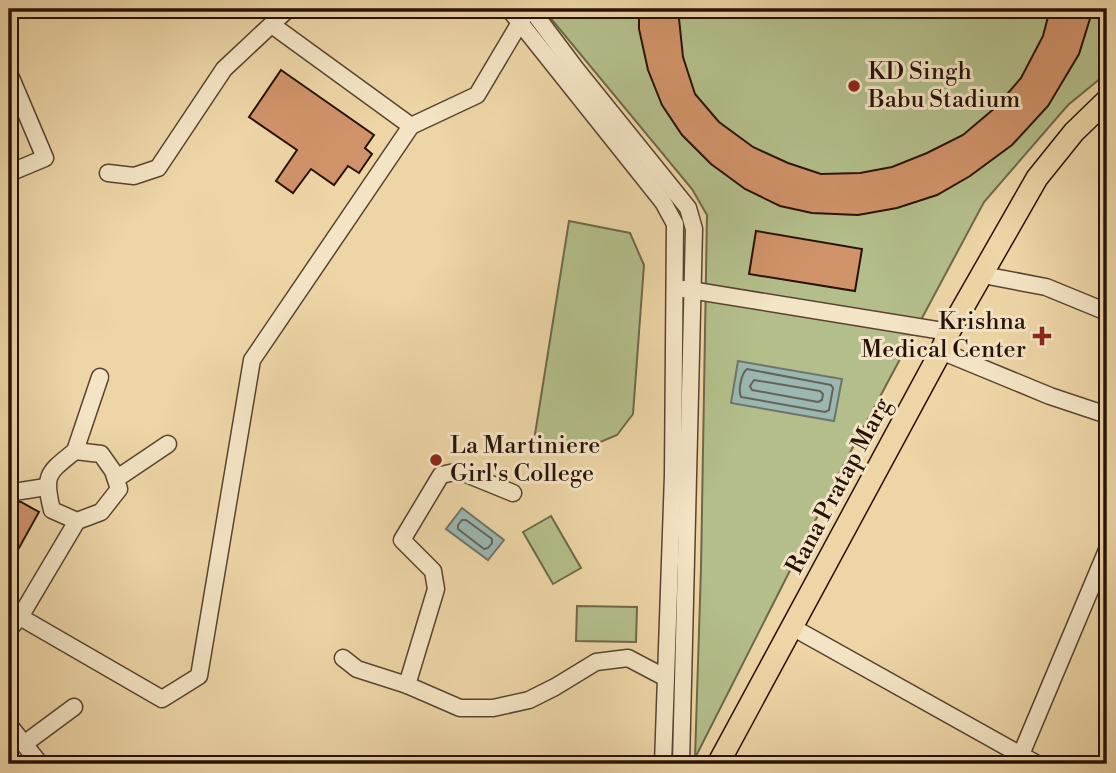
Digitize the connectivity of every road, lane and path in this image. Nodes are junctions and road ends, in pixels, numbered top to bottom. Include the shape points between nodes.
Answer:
1 (288, 9) edge
2 (509, 9) edge
3 (527, 13) edge
4 (272, 24) junction
5 (9, 73) edge
6 (1107, 100) edge
7 (411, 126) junction
8 (9, 173) edge
9 (108, 173) dead end
10 (983, 275) junction
11 (674, 288) junction
12 (692, 290) junction
13 (1107, 312) edge
14 (945, 341) junction
15 (100, 377) dead end
16 (1107, 415) edge
17 (168, 444) dead end
18 (75, 452) junction
19 (116, 479) junction
20 (46, 486) junction
21 (9, 490) edge
22 (513, 493) dead end
23 (77, 522) junction
24 (1107, 550) edge
25 (14, 623) edge
26 (792, 627) junction
27 (343, 658) dead end
28 (666, 678) junction
29 (407, 685) junction
30 (74, 707) dead end
31 (9, 725) edge
32 (24, 744) junction
33 (1019, 760) edge
34 (40, 764) edge
35 (663, 764) edge
36 (681, 764) edge
37 (718, 764) edge
38 (1037, 764) edge

1 - 4 street
2 - 3 street
3 - 7 street via 477,95
3 - 11 street via 675,224
3 - 12 street via 688,208 694,229
4 - 7 street
4 - 9 street via 224,69 158,168 134,176
5 - 8 street via 45,158
6 - 10 main road, Rana Pratap Marg via 1037,178
7 - 25 street via 252,360 199,676 162,699
10 - 13 street via 1046,286
10 - 14 main road, Rana Pratap Marg
11 - 12 street
11 - 28 street
12 - 14 street
12 - 36 street
14 - 16 street via 1050,396
14 - 26 main road, Rana Pratap Marg
15 - 18 street
17 - 19 street
18 - 19 street via 102,454
18 - 20 street via 51,470
19 - 23 street via 119,489 101,512
20 - 21 street
20 - 23 street via 52,510
22 - 29 street via 459,471 441,475 402,540 433,570 436,589
23 - 25 street
24 - 33 street
26 - 33 street
26 - 37 main road, Rana Pratap Marg
27 - 29 street via 357,668
28 - 29 street via 628,658 596,662 529,701 493,708 460,708
28 - 35 street
30 - 32 street
31 - 32 street
32 - 34 street
33 - 38 street

